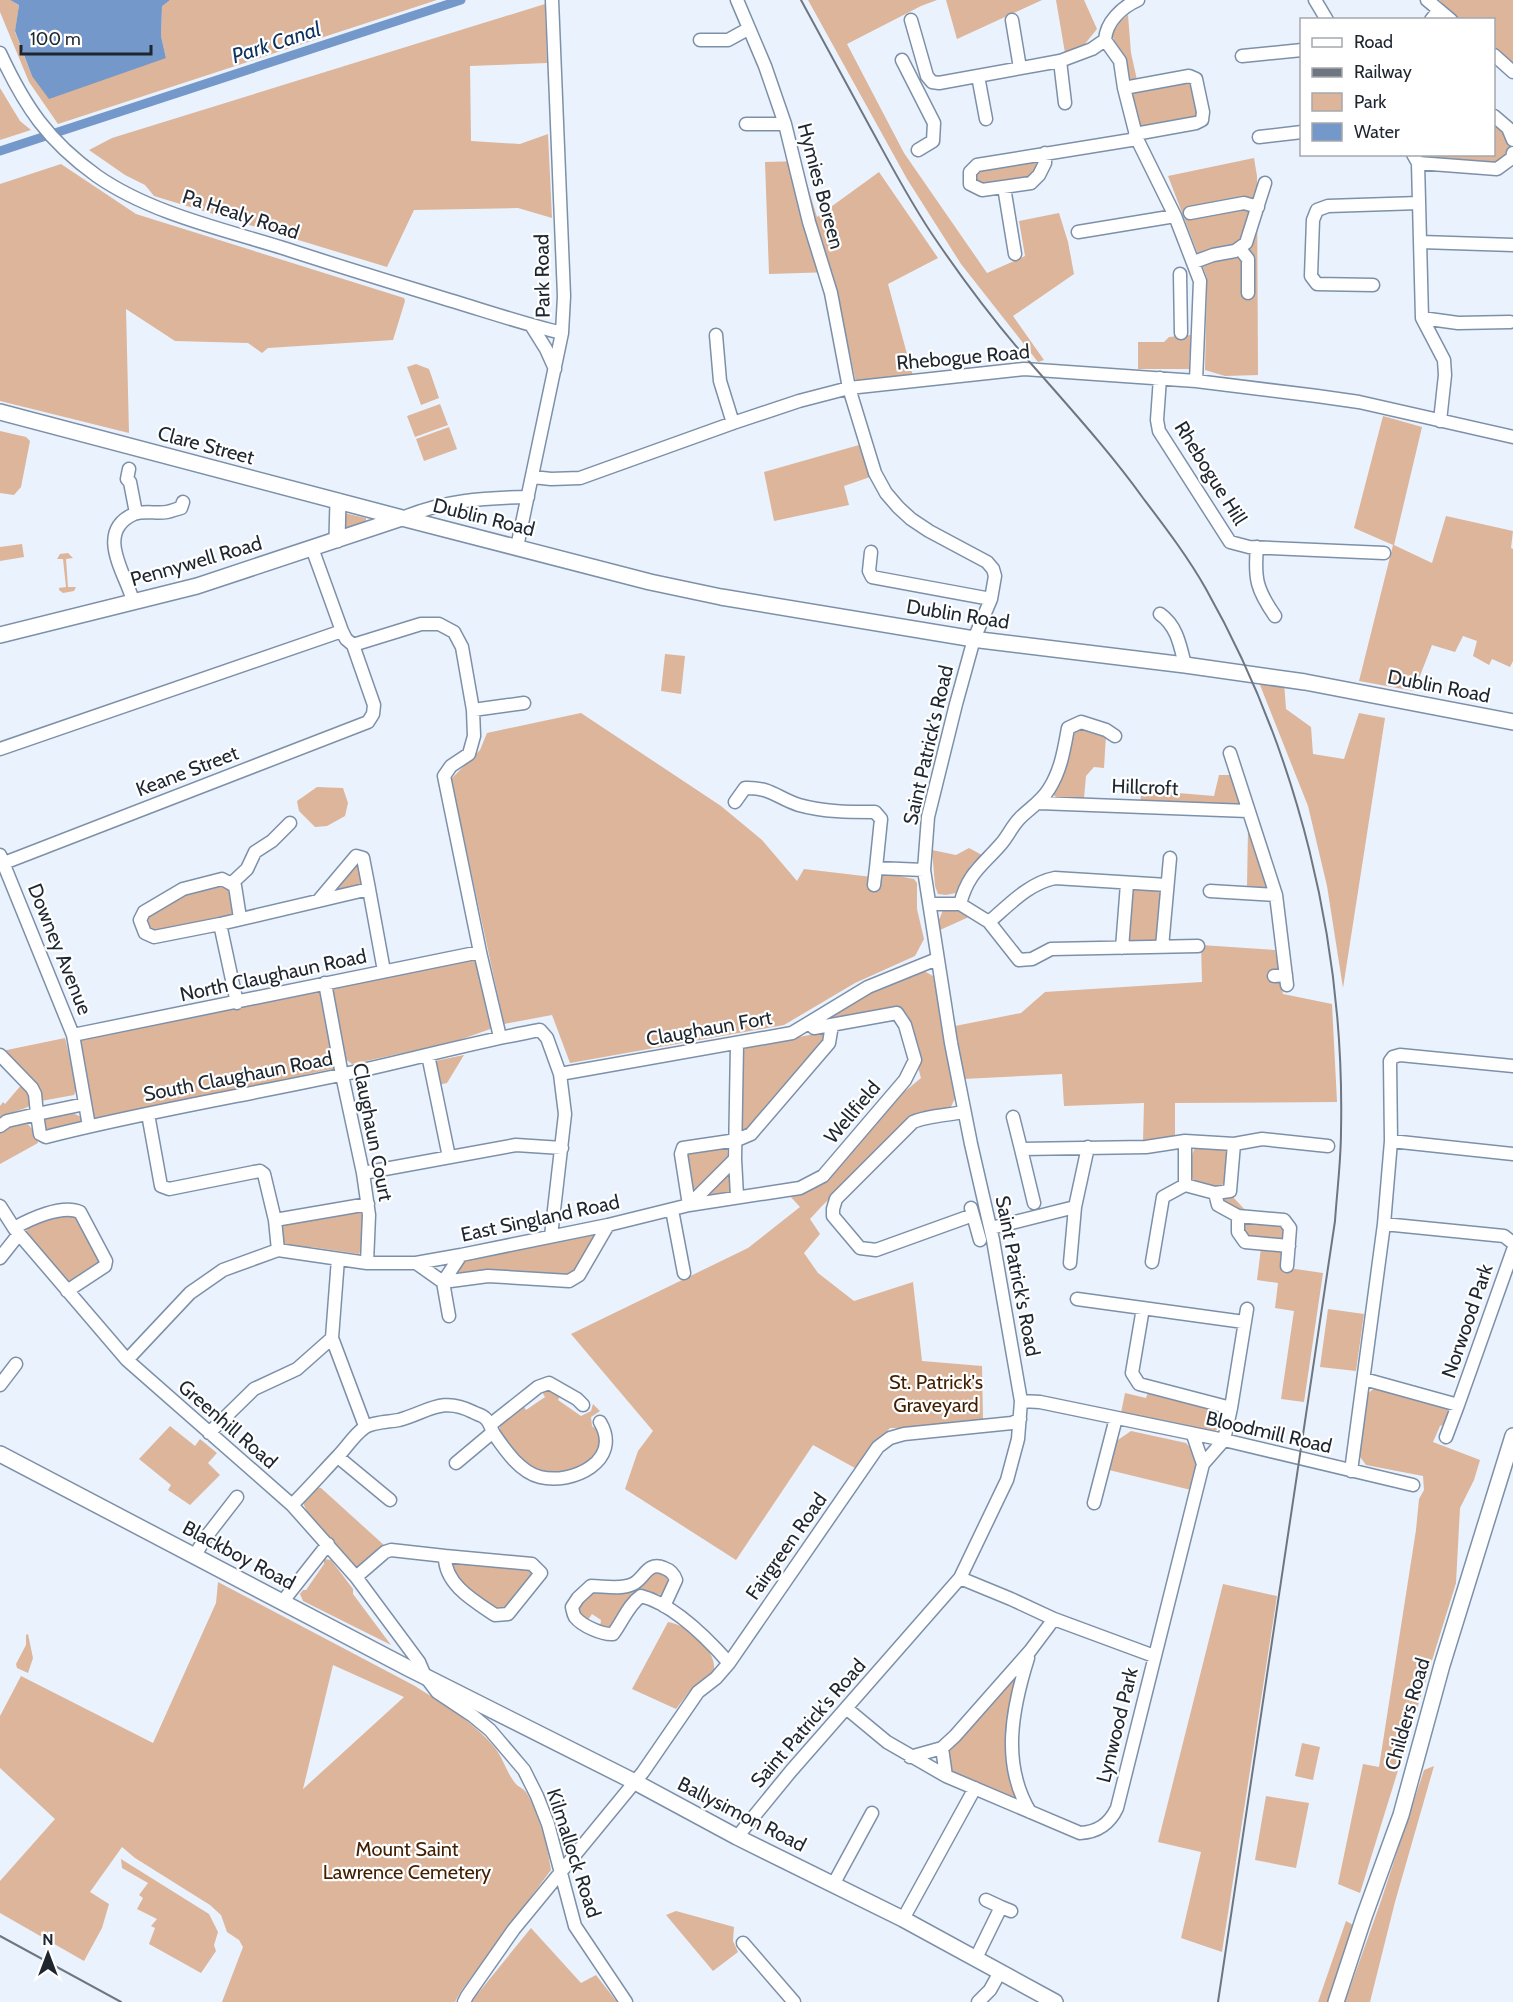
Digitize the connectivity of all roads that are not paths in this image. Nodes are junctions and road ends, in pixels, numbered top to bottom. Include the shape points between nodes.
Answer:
1 (552, 0) edge
2 (737, 0) edge
3 (1138, 0) edge
4 (1315, 0) edge
5 (1427, 0) edge
6 (1435, 15) edge
7 (1327, 18) edge
8 (911, 20) dead end
9 (1012, 20) dead end
10 (748, 29) junction
11 (700, 40) dead end
12 (1105, 40) junction
13 (1300, 50) edge
14 (0, 53) edge
15 (1242, 56) dead end
16 (1495, 56) edge
17 (902, 60) dead end
18 (1060, 61) junction
19 (1020, 68) junction
20 (1513, 72) edge
21 (927, 76) junction
22 (978, 76) junction
23 (913, 83) junction
24 (1124, 88) junction
25 (1065, 103) dead end
26 (1495, 117) edge
27 (986, 119) dead end
28 (746, 124) dead end
29 (785, 124) junction
30 (1300, 132) edge
31 (1136, 136) junction
32 (1259, 137) dead end
33 (1513, 140) edge
34 (918, 150) dead end
35 (1045, 153) junction
36 (1513, 153) edge
37 (1416, 159) edge
38 (1265, 183) dead end
39 (1004, 187) junction
40 (1419, 203) junction
41 (1258, 207) junction
42 (1190, 213) dead end
43 (1175, 216) junction
44 (1078, 232) dead end
45 (1421, 242) junction
46 (1513, 245) edge
47 (1240, 249) junction
48 (1015, 254) dead end
49 (1194, 262) junction
50 (1180, 274) dead end
51 (1373, 285) dead end
52 (1248, 293) dead end
53 (1199, 302) junction
54 (1180, 303) junction
55 (1422, 318) junction
56 (1510, 322) dead end
57 (531, 325) junction
58 (562, 333) junction
59 (1181, 333) dead end
60 (716, 335) dead end
61 (555, 370) junction
62 (1160, 378) junction
63 (1196, 381) junction
64 (849, 388) junction
65 (0, 412) edge
66 (1440, 421) junction
67 (733, 423) junction
68 (1513, 437) edge
69 (129, 469) dead end
70 (533, 477) junction
71 (528, 497) junction
72 (338, 501) junction
73 (183, 502) dead end
74 (136, 513) junction
75 (402, 518) junction
76 (337, 540) junction
77 (517, 547) junction
78 (1257, 547) junction
79 (312, 548) junction
80 (871, 552) dead end
81 (1384, 553) dead end
82 (991, 599) junction
83 (133, 601) junction
84 (1160, 614) dead end
85 (1275, 616) dead end
86 (342, 632) junction
87 (0, 635) edge
88 (974, 639) junction
89 (353, 645) junction
90 (1185, 665) junction
91 (524, 702) dead end
92 (473, 710) junction
93 (1513, 722) edge
94 (1115, 736) dead end
95 (0, 749) edge
96 (1230, 753) dead end
97 (735, 802) dead end
98 (1039, 802) junction
99 (1248, 811) junction
100 (290, 823) dead end
101 (1170, 858) dead end
102 (2, 859) edge
103 (876, 868) junction
104 (924, 870) junction
105 (231, 884) junction
106 (1126, 884) junction
107 (874, 885) dead end
108 (1167, 885) junction
109 (369, 889) junction
110 (1210, 891) dead end
111 (1275, 895) junction
112 (318, 901) junction
113 (930, 903) junction
114 (960, 903) junction
115 (240, 918) junction
116 (989, 922) junction
117 (220, 924) junction
118 (1198, 946) dead end
119 (1162, 947) junction
120 (1122, 948) junction
121 (480, 952) junction
122 (937, 959) junction
123 (384, 971) junction
124 (1282, 979) dead end
125 (325, 983) junction
126 (237, 1003) junction
127 (809, 1023) junction
128 (832, 1025) junction
129 (73, 1035) junction
130 (500, 1037) junction
131 (737, 1044) junction
132 (0, 1055) edge
133 (428, 1055) junction
134 (1513, 1066) edge
135 (560, 1074) junction
136 (342, 1075) junction
137 (85, 1104) junction
138 (964, 1112) junction
139 (37, 1114) junction
140 (148, 1114) junction
141 (1013, 1118) dead end
142 (0, 1126) edge
143 (89, 1126) junction
144 (737, 1140) junction
145 (1185, 1141) junction
146 (1391, 1141) junction
147 (1234, 1144) junction
148 (1328, 1146) dead end
149 (1088, 1147) junction
150 (562, 1148) junction
151 (1021, 1149) junction
152 (1513, 1154) edge
153 (449, 1158) junction
154 (735, 1159) junction
155 (363, 1173) junction
156 (1185, 1185) junction
157 (1215, 1193) junction
158 (737, 1196) junction
159 (1034, 1203) dead end
160 (368, 1204) junction
161 (689, 1205) junction
162 (0, 1206) edge
163 (1076, 1207) junction
164 (672, 1210) junction
165 (1238, 1216) junction
166 (275, 1220) junction
167 (1384, 1224) junction
168 (608, 1225) junction
169 (991, 1228) junction
170 (16, 1231) junction
171 (551, 1236) junction
172 (980, 1240) dead end
173 (1513, 1243) edge
174 (1289, 1246) junction
175 (278, 1250) junction
176 (1513, 1250) edge
177 (461, 1255) junction
178 (0, 1258) edge
179 (338, 1258) junction
180 (1152, 1262) dead end
181 (367, 1263) junction
182 (416, 1263) junction
183 (1070, 1263) dead end
184 (1287, 1266) dead end
185 (684, 1274) dead end
186 (443, 1282) junction
187 (67, 1291) junction
188 (1077, 1299) dead end
189 (1143, 1308) junction
190 (1246, 1309) dead end
191 (448, 1316) dead end
192 (1244, 1322) junction
193 (332, 1338) junction
194 (127, 1360) junction
195 (16, 1364) dead end
196 (1364, 1379) junction
197 (0, 1385) edge
198 (1021, 1401) junction
199 (583, 1405) dead end
200 (1458, 1405) junction
201 (1231, 1408) junction
202 (1116, 1418) junction
203 (1020, 1419) junction
204 (600, 1422) dead end
205 (365, 1426) junction
206 (492, 1429) junction
207 (209, 1433) junction
208 (1193, 1435) junction
209 (1446, 1437) dead end
210 (1224, 1440) junction
211 (1512, 1442) edge
212 (0, 1454) edge
213 (338, 1457) junction
214 (456, 1463) dead end
215 (1203, 1464) junction
216 (1351, 1471) junction
217 (1413, 1485) dead end
218 (237, 1497) dead end
219 (390, 1500) dead end
220 (1094, 1503) dead end
221 (292, 1505) junction
222 (328, 1544) junction
223 (195, 1555) junction
224 (445, 1556) junction
225 (356, 1577) junction
226 (960, 1578) junction
227 (283, 1602) junction
228 (664, 1606) junction
229 (1054, 1619) junction
230 (1030, 1651) junction
231 (1154, 1656) junction
232 (729, 1663) junction
233 (408, 1668) joint
234 (425, 1676) junction
235 (846, 1708) junction
236 (942, 1748) junction
237 (910, 1757) junction
238 (946, 1776) junction
239 (635, 1782) junction
240 (975, 1788) junction
241 (1029, 1812) junction
242 (872, 1813) dead end
243 (737, 1837) junction
244 (560, 1872) junction
245 (834, 1883) junction
246 (986, 1900) dead end
247 (903, 1919) junction
248 (743, 1943) dead end
249 (976, 1958) junction
250 (1000, 1972) junction
251 (465, 2002) edge
252 (626, 2002) edge
253 (794, 2002) edge
254 (978, 2002) edge
255 (1055, 2002) edge
256 (1336, 2002) edge

1 - 58 street, Park Road via 564,296
2 - 10 street, Hymies Boreen
3 - 12 street via 1118,13 1108,26
4 - 7 street
5 - 6 street
8 - 21 street
9 - 19 street
10 - 11 street via 728,40
10 - 29 street, Hymies Boreen
12 - 18 street
12 - 24 street via 1120,61
13 - 15 street
14 - 57 street, Pa Healy Road via 35,117 66,152 120,190 193,219
16 - 20 street
17 - 23 street
18 - 19 street
18 - 25 street
19 - 22 street
21 - 22 street via 939,83
21 - 23 street
22 - 27 street
23 - 34 street via 935,132 933,141
24 - 31 street
24 - 31 street via 1189,76 1196,79 1202,120
26 - 33 street via 1508,128
28 - 29 street
29 - 64 street, Hymies Boreen via 808,222 831,293
30 - 32 street
31 - 35 street
31 - 43 street
35 - 39 street via 1045,163 1031,183
35 - 39 street via 977,165 970,172 974,188
36 - 37 street via 1497,170
37 - 40 street
38 - 41 street
39 - 48 street
40 - 45 street
40 - 51 street via 1328,206 1317,210 1313,220 1311,276 1317,284
41 - 42 street via 1244,203
41 - 47 street via 1246,243
43 - 44 street
43 - 49 street
45 - 46 street
45 - 55 street
47 - 49 street
47 - 52 street via 1248,259
49 - 53 street via 1200,281
50 - 54 street
53 - 54 street
53 - 63 street
54 - 59 street
55 - 56 street via 1458,323
55 - 66 street via 1444,360
57 - 58 street, Pa Healy Road
57 - 61 street
58 - 61 street, Park Road
60 - 67 street via 720,381
61 - 70 street, Park Road
62 - 63 street, Rhebogue Road
62 - 64 street, Rhebogue Road via 1024,369
62 - 78 street, Rhebogue Hill via 1159,431 1230,542
63 - 66 street, Rhebogue Road via 1359,402
64 - 67 street, Rhebogue Road
64 - 82 street, Hymies Boreen via 875,473 886,493 911,519 987,562 994,576
65 - 72 main road, Clare Street
66 - 68 street, Rhebogue Road
67 - 70 street, Rhebogue Road via 580,478
69 - 74 street via 127,479
70 - 71 street, Park Road
71 - 75 street via 450,502
71 - 77 street, Park Road
72 - 75 main road, Clare Street
72 - 76 main road
73 - 74 street via 181,508 166,512
74 - 83 street via 124,522 114,539 117,560
75 - 76 main road, Pennywell Road
75 - 77 main road, Dublin Road
76 - 79 main road, Pennywell Road
77 - 88 main road, Dublin Road via 721,597
78 - 81 street, Rhebogue Hill
78 - 85 street via 1255,578
79 - 83 main road, Pennywell Road via 197,586
79 - 86 street
80 - 82 street via 872,577
82 - 88 street, Saint Patrick's Road
83 - 87 main road, Pennywell Road
84 - 90 street via 1175,629
86 - 89 street
86 - 95 street
88 - 90 main road, Dublin Road
88 - 104 street, Saint Patrick's Road via 928,817
89 - 92 street via 421,624 439,624 454,633 462,647
89 - 102 street, Keane Street via 374,705 368,722
90 - 93 main road, Dublin Road via 1319,684
91 - 92 street
92 - 121 street via 470,754 451,766 444,776
94 - 98 street via 1081,722 1068,728 1061,765
96 - 99 street
97 - 103 street via 745,788 761,787 798,804 837,812 875,812 881,819
98 - 99 street, Hillcroft
98 - 114 street via 980,865 964,888
99 - 111 street
100 - 105 street via 255,852 247,869
101 - 108 street
102 - 129 street, Downey Avenue
103 - 104 street
103 - 107 street
104 - 113 street, Saint Patrick's Road
105 - 115 street via 235,886
105 - 117 street via 222,879 183,889 144,912 140,920 145,933 154,937
106 - 108 street
106 - 116 street via 1043,880
106 - 120 street
108 - 119 street
109 - 112 street
109 - 112 street via 363,858 356,856
109 - 123 street
110 - 111 street
111 - 124 street
112 - 115 street
113 - 114 street
113 - 122 street, Saint Patrick's Road
114 - 116 street
115 - 117 street
116 - 120 street via 1019,960 1032,959 1051,949
117 - 126 street
118 - 119 street
119 - 120 street
121 - 123 street, North Claughaun Road
121 - 130 street
122 - 127 street, Claughaun Fort via 868,987
122 - 138 street, Saint Patrick's Road
123 - 125 street, North Claughaun Road
125 - 126 street, North Claughaun Road
125 - 136 street, Claughaun Court
126 - 129 street, North Claughaun Road
127 - 128 street, Wellfield via 814,1028
127 - 131 street, Claughaun Fort via 792,1033
128 - 144 street via 829,1043 752,1134
128 - 158 street, Wellfield via 897,1013 905,1025 915,1060 905,1080 823,1176 800,1188
129 - 137 street, Downey Avenue
130 - 133 street, South Claughaun Road
130 - 135 street via 540,1030 548,1038
131 - 135 street, Claughaun Fort
131 - 144 street
132 - 139 street via 32,1088
133 - 136 street, South Claughaun Road
133 - 153 street
134 - 146 street via 1400,1054 1393,1057
135 - 150 street via 565,1114
136 - 140 street, South Claughaun Road
136 - 155 street, Claughaun Court
137 - 139 street
137 - 143 street, Downey Avenue
138 - 169 street, Saint Patrick's Road
138 - 172 street via 913,1122 836,1199 833,1209 834,1216 860,1248 876,1250 972,1211
139 - 142 street
139 - 143 street, South Claughaun Road via 40,1134 46,1137
140 - 143 street, South Claughaun Road
140 - 166 street via 161,1186 169,1189 260,1171
141 - 151 street
144 - 154 street
144 - 161 street via 683,1148
145 - 147 street
145 - 149 street via 1146,1147
145 - 156 street
146 - 152 street
146 - 167 street
147 - 148 street via 1262,1139
147 - 157 street via 1230,1191
149 - 151 street
149 - 163 street
150 - 153 street via 516,1146
150 - 171 street
151 - 159 street
153 - 155 street
154 - 158 street
154 - 161 street
155 - 160 street, Claughaun Court
156 - 157 street
156 - 180 street via 1163,1197
157 - 165 street via 1218,1205
158 - 161 street, Wellfield
160 - 166 street
160 - 181 street, Claughaun Court
161 - 164 street, Wellfield
162 - 170 street, Greenhill Road
163 - 169 street
163 - 183 street
164 - 168 street, East Singland Road
164 - 185 street
165 - 174 street via 1238,1232 1245,1242
165 - 174 street via 1284,1220 1290,1228
166 - 175 street
167 - 173 street, Norwood Park via 1503,1236
167 - 196 street
168 - 171 street, East Singland Road
168 - 186 street via 579,1275 569,1281 488,1276
169 - 198 street, Saint Patrick's Road
170 - 178 street
170 - 187 street, Greenhill Road
170 - 187 street via 34,1217 70,1209 80,1212 106,1262
171 - 177 street, East Singland Road
174 - 184 street
175 - 179 street
175 - 194 street via 223,1270 190,1293
176 - 200 street, Norwood Park
177 - 182 street, East Singland Road
177 - 186 street
179 - 181 street
179 - 193 street
181 - 182 street
182 - 186 street
186 - 191 street
187 - 194 street, Greenhill Road
188 - 189 street
189 - 192 street
189 - 201 street via 1132,1373 1139,1384
190 - 192 street
192 - 201 street
193 - 205 street
193 - 207 street via 297,1370 254,1389
194 - 207 street, Greenhill Road
195 - 197 street
196 - 200 street, Norwood Park
196 - 216 street
198 - 202 street, Bloodmill Road
198 - 203 street, Saint Patrick's Road
199 - 206 street via 549,1383 538,1387
200 - 209 street, Norwood Park
201 - 210 street
202 - 208 street, Bloodmill Road
202 - 220 street
203 - 226 street, Saint Patrick's Road via 1006,1480
203 - 232 street, Fairgreen Road via 904,1434 878,1447
204 - 206 street via 606,1443 597,1462 559,1479 521,1468
205 - 206 street via 402,1419 432,1407 459,1405 485,1418
205 - 213 street
206 - 214 street
207 - 221 street, Greenhill Road
208 - 210 street, Bloodmill Road
208 - 215 street
210 - 215 street, Lynwood Park
210 - 216 street, Bloodmill Road
211 - 256 main road, Childers Road via 1440,1673 1401,1815
212 - 223 main road, Blackboy Road
213 - 219 street
213 - 221 street
215 - 231 street, Lynwood Park
216 - 217 street, Bloodmill Road
218 - 223 street
221 - 222 street, Greenhill Road
222 - 225 street, Greenhill Road
222 - 227 street
223 - 227 main road, Blackboy Road
224 - 224 street via 444,1568 458,1586 495,1615 508,1614 541,1574 532,1563
224 - 225 street via 391,1550
225 - 234 street, Greenhill Road via 419,1662
226 - 229 street
226 - 235 street, Saint Patrick's Road
227 - 233 main road, Blackboy Road
228 - 228 street via 641,1596 613,1634 607,1635 580,1621 572,1607 591,1586 623,1587 635,1583 655,1566 666,1568 676,1580
228 - 232 street via 710,1641
229 - 230 street
229 - 231 street
230 - 236 street
230 - 241 street via 1011,1737 1016,1781
231 - 241 street, Lynwood Park via 1130,1758 1110,1820 1098,1830 1080,1833
232 - 239 street, Fairgreen Road via 698,1692
233 - 234 main road, Ballysimon Road
234 - 239 main road, Ballysimon Road
234 - 244 street, Kilmallock Road via 437,1692 473,1716 509,1750 524,1770 548,1824
235 - 237 street, Lynwood Park
235 - 243 street, Saint Patrick's Road
236 - 237 street
236 - 238 street
237 - 238 street, Lynwood Park
238 - 240 street, Lynwood Park
239 - 243 main road, Ballysimon Road
239 - 244 street, Fairgreen Road
240 - 241 street, Lynwood Park
240 - 247 street
242 - 245 street
243 - 245 main road, Ballysimon Road
244 - 251 street, Fairgreen Road via 514,1929
244 - 252 street, Kilmallock Road via 575,1926
245 - 247 main road, Ballysimon Road
246 - 249 street via 1006,1909
247 - 249 main road, Ballysimon Road
248 - 253 street
249 - 250 main road, Ballysimon Road
250 - 254 street
250 - 255 main road, Ballysimon Road

